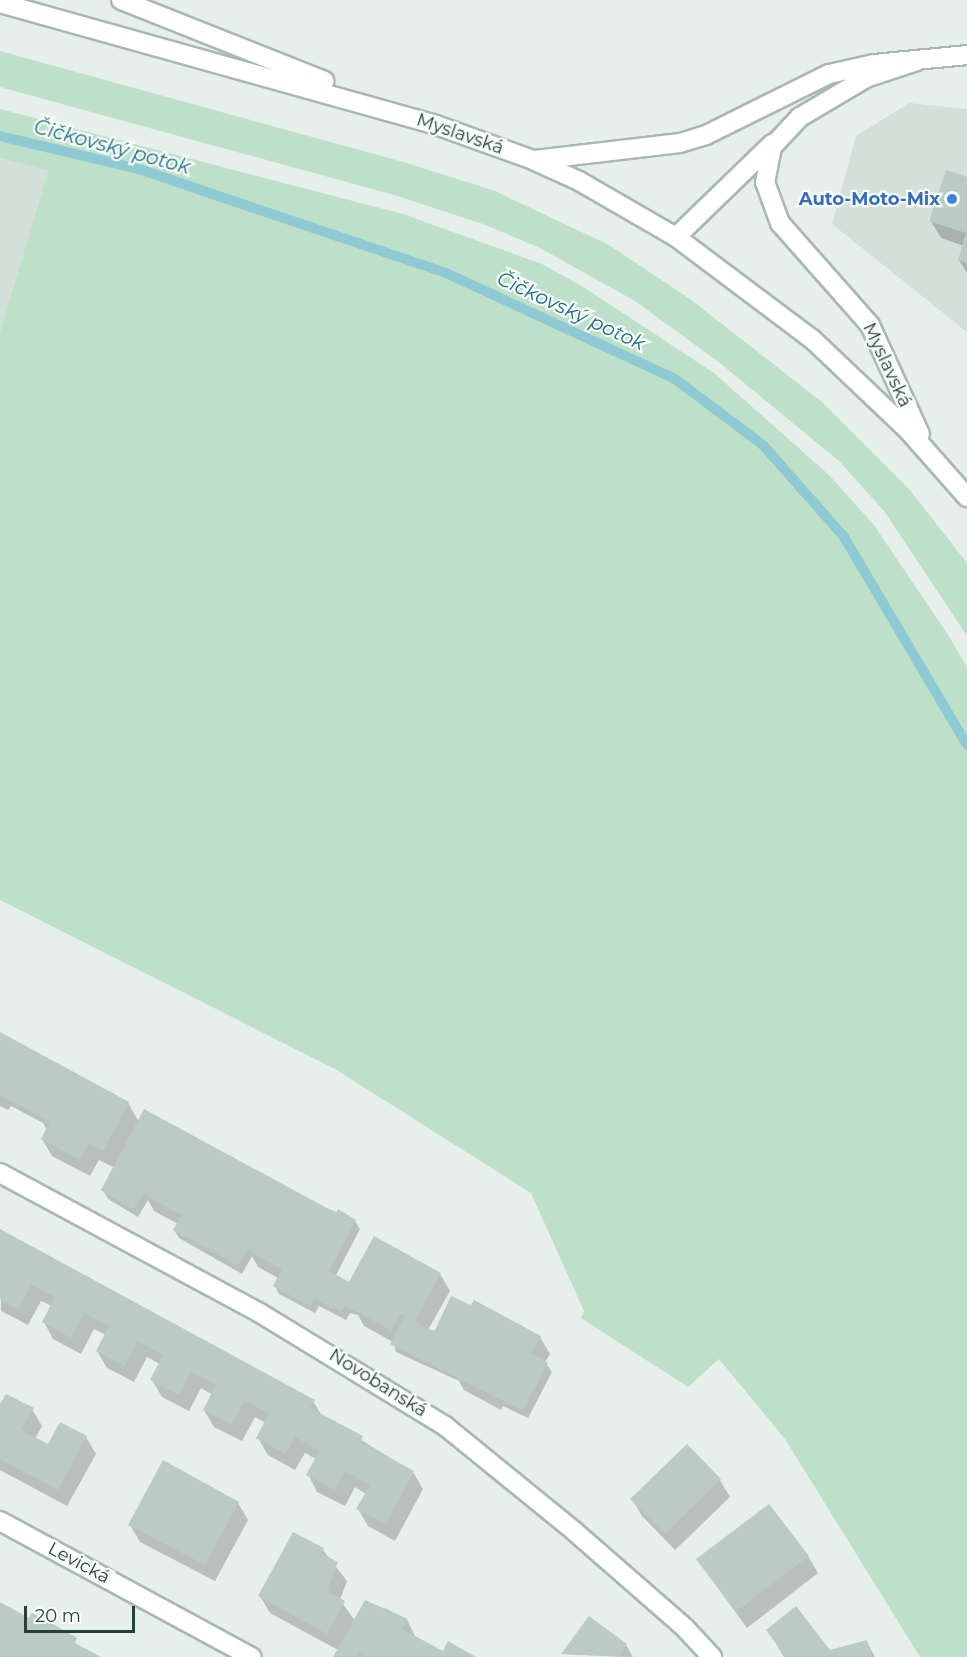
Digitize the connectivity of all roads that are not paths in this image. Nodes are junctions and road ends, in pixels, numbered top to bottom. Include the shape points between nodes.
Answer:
1 (121, 0) edge
2 (0, 3) edge
3 (967, 55) edge
4 (917, 61) junction
5 (436, 125) junction
6 (777, 138) junction
7 (534, 160) junction
8 (676, 237) junction
9 (936, 460) junction
10 (967, 496) edge
11 (0, 1173) edge
12 (0, 1521) edge
13 (252, 1657) edge
14 (712, 1657) edge

1 - 5 street
2 - 5 street, Myslavská
3 - 4 street, Myslavská
4 - 6 street, Myslavská via 844,89 800,117
4 - 7 street, Myslavská via 829,74 706,135 680,143
5 - 7 street, Myslavská
6 - 8 street
6 - 9 street, Myslavská via 765,173 774,213 870,325 911,416
7 - 8 street
8 - 9 street via 759,296 845,369
9 - 10 street
11 - 14 street, Novobanská via 260,1313 445,1425 574,1531 685,1628
12 - 13 street, Levická

